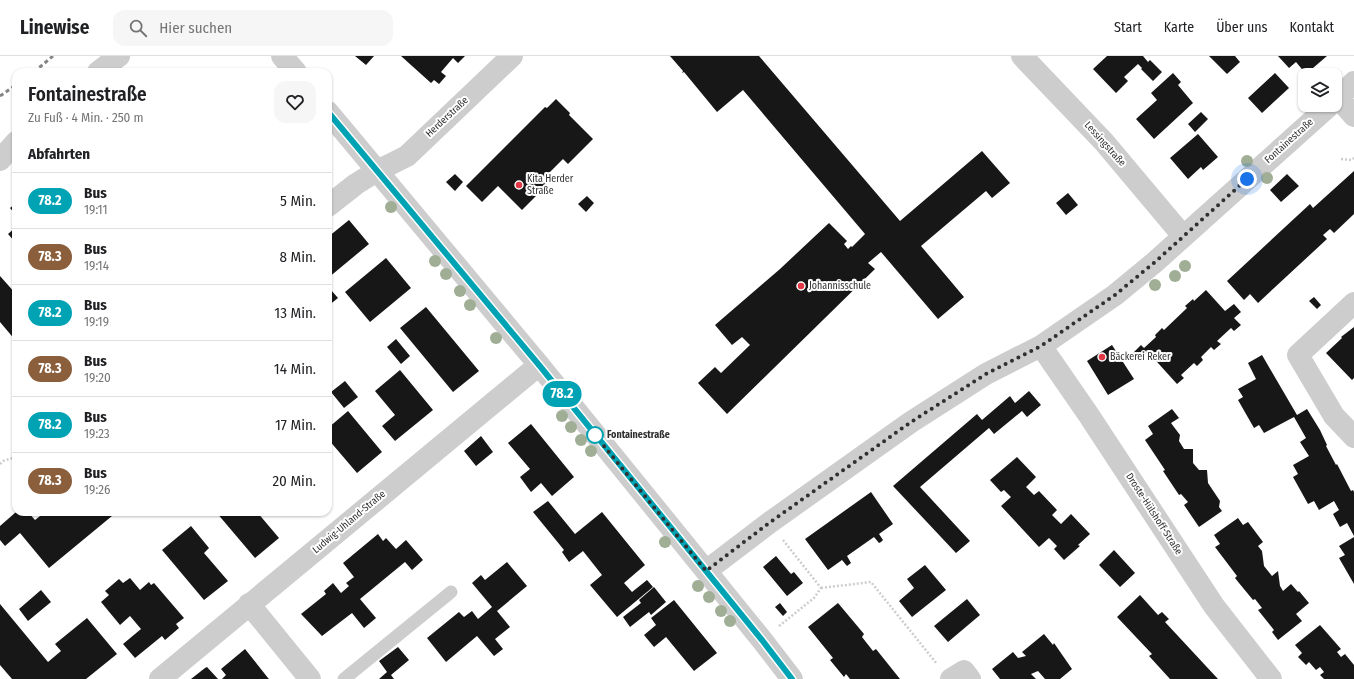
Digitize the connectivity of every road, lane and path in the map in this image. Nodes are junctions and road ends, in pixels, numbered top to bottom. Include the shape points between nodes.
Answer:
1 (118, 56) edge
2 (282, 56) edge
3 (512, 56) edge
4 (1022, 56) edge
5 (103, 68) edge
6 (292, 68) edge
7 (1354, 82) edge
8 (1342, 93) edge
9 (1342, 107) edge
10 (1322, 112) edge
11 (1354, 116) edge
12 (332, 117) edge
13 (12, 146) edge
14 (1354, 158) edge
15 (1341, 159) dead end
16 (0, 160) edge
17 (377, 171) junction
18 (332, 203) edge
19 (1183, 236) junction
20 (1354, 302) edge
21 (1041, 346) junction
22 (539, 365) junction
23 (1354, 437) edge
24 (12, 458) edge
25 (0, 464) edge
26 (769, 523) junction
27 (706, 571) junction
28 (821, 588) junction
29 (451, 592) dead end
30 (249, 604) junction
31 (762, 640) junction
32 (946, 674) edge
33 (788, 678) edge
34 (160, 679) edge
35 (310, 679) edge
36 (344, 679) edge
37 (970, 679) edge
38 (1271, 679) edge

1 - 5 street
2 - 6 street
3 - 17 street, Herderstraße via 406,156
4 - 19 street, Lessingstraße via 1104,142
7 - 8 street, Fontainestraße
9 - 11 street
10 - 19 street, Fontainestraße
12 - 17 street
13 - 16 street
14 - 15 path
17 - 18 street, Herderstraße
17 - 22 street
19 - 21 street, Fontainestraße via 1115,295
20 - 23 street via 1298,355 1334,416
21 - 26 street, Fontainestraße via 986,374 911,422
21 - 38 street, Droste-Hülshoff-Straße via 1214,606
22 - 27 street
22 - 30 street, Ludwig-Uhland-Straße
24 - 25 path
26 - 27 street, Fontainestraße
26 - 28 path
27 - 31 street
28 - 31 path via 814,598
28 - 32 path via 871,582
29 - 36 lane
30 - 34 street, Ludwig-Uhland-Straße
30 - 35 street
31 - 33 street
32 - 37 street via 964,671

